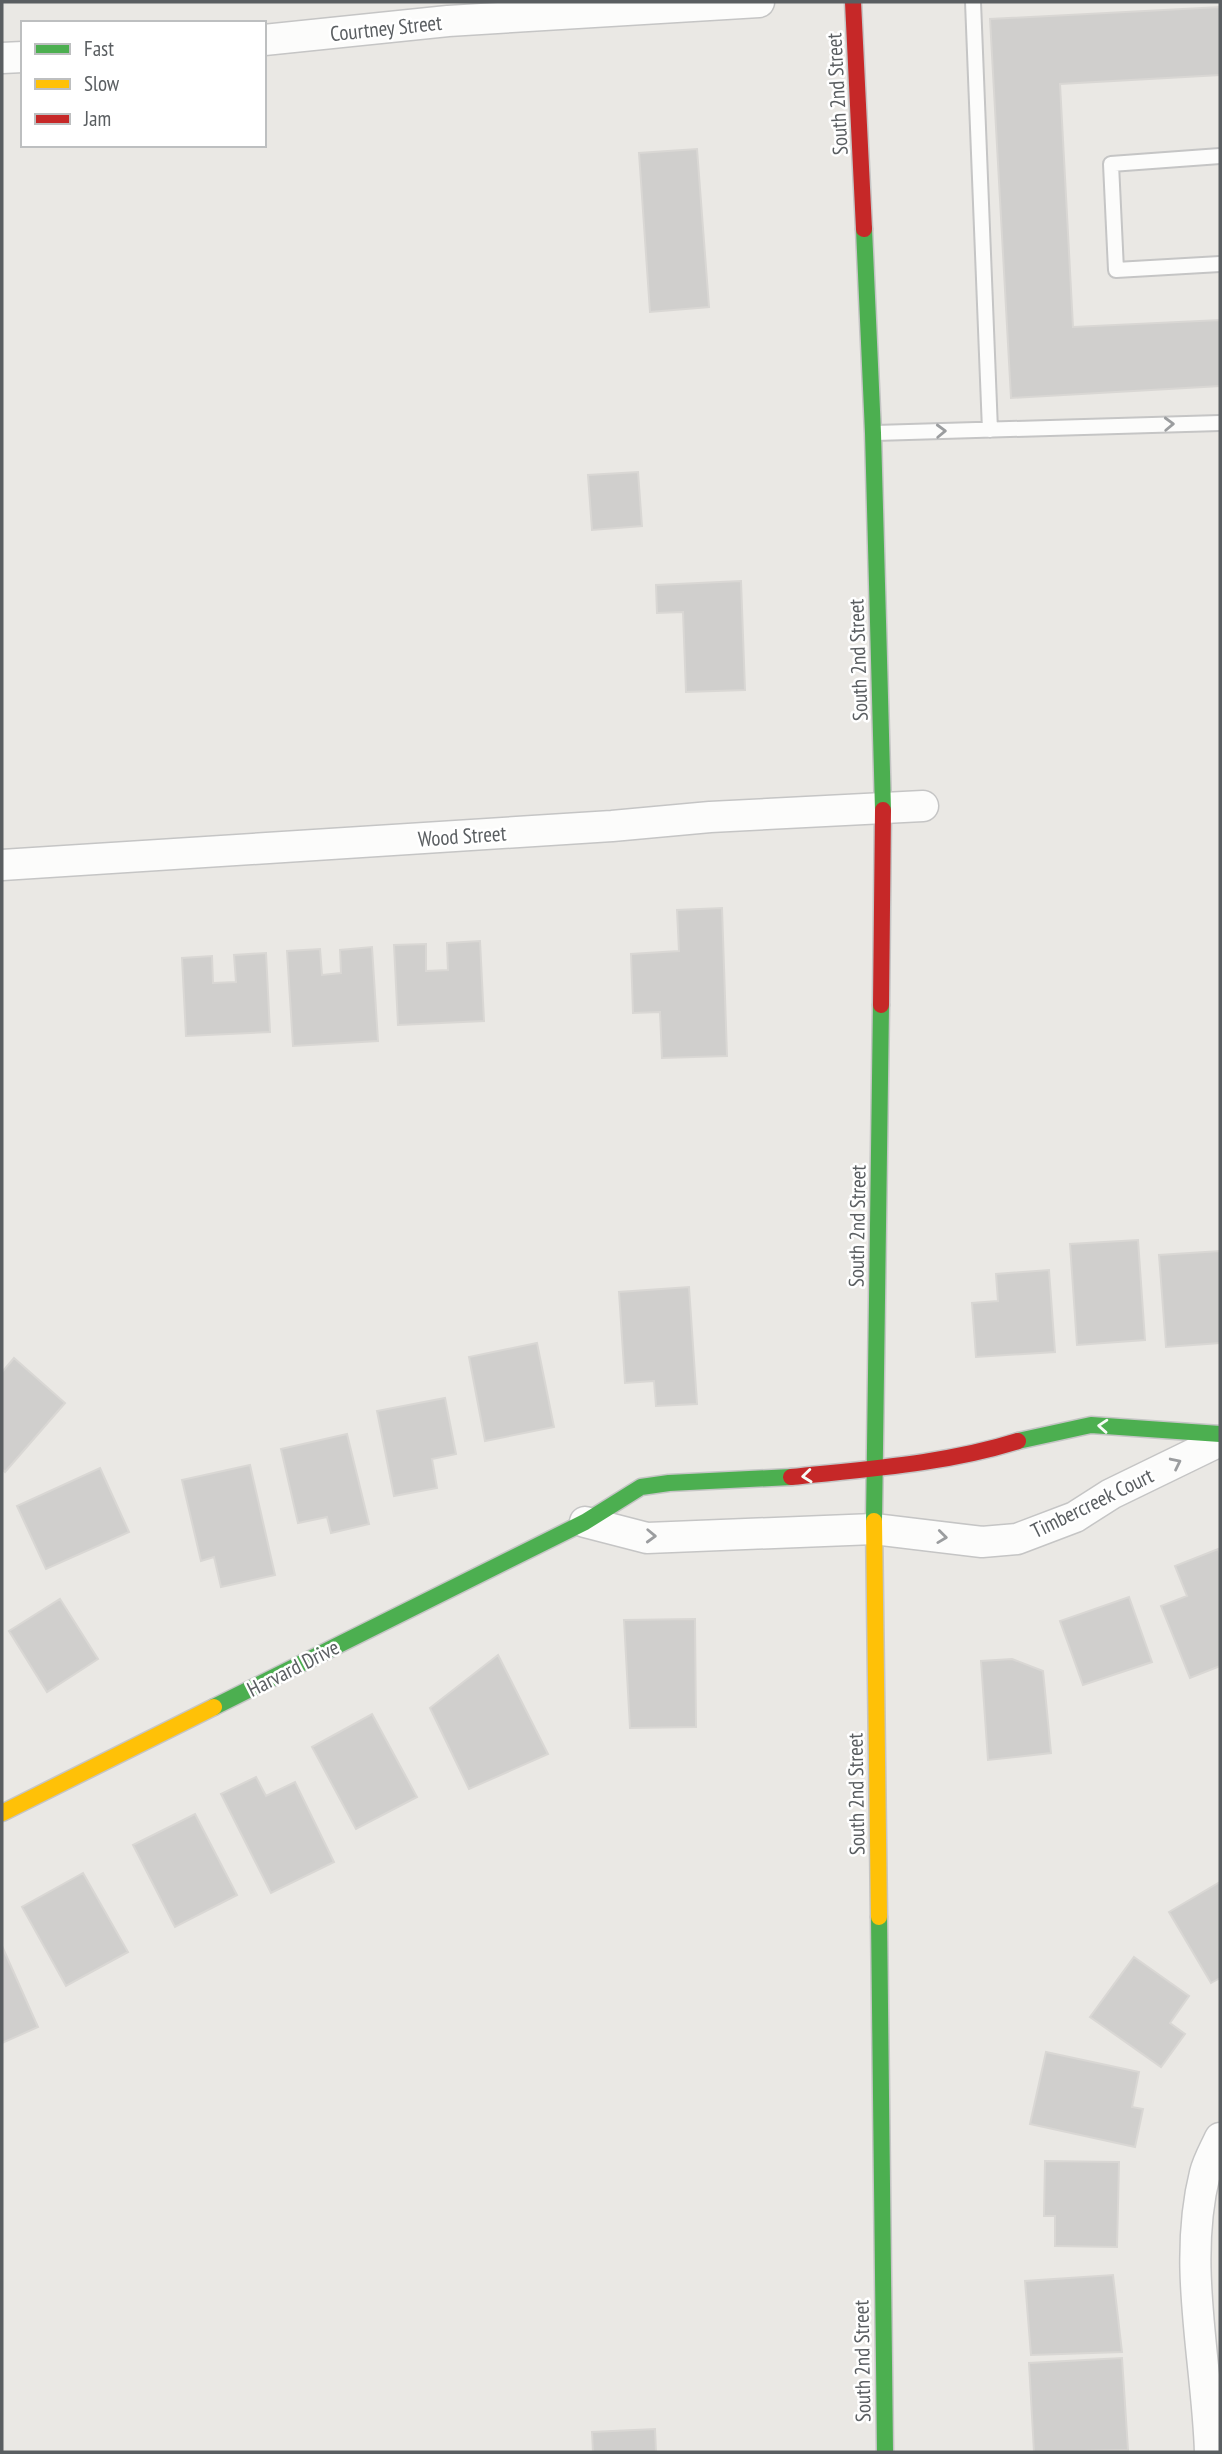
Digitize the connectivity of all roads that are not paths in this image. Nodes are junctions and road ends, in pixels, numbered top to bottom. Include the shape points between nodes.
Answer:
1 (759, 2) edge
2 (853, 2) edge
3 (974, 2) edge
4 (266, 40) edge
5 (21, 57) edge
6 (2, 58) edge
7 (1220, 156) edge
8 (1220, 264) edge
9 (1220, 423) edge
10 (990, 430) junction
11 (873, 433) junction
12 (923, 806) dead end
13 (883, 808) junction
14 (2, 865) edge
15 (1220, 1434) edge
16 (1220, 1441) edge
17 (875, 1468) junction
18 (585, 1522) junction
19 (874, 1529) junction
20 (2, 1813) edge
21 (1220, 2138) edge
22 (885, 2452) edge
23 (1210, 2452) edge

1 - 4 street, Courtney Street via 448,21
2 - 11 main road, South 2nd Street
3 - 10 lane
5 - 6 street
7 - 8 lane via 1111,164 1116,270
10 -> 9 lane
11 -> 10 lane
11 - 13 main road, South 2nd Street
12 - 13 street, Wood Street
13 - 14 street, Wood Street
13 - 17 main road, South 2nd Street
15 -> 17 main road via 1091,1425 987,1451
19 -> 16 street, Timbercreek Court via 982,1542 1017,1539 1074,1517
17 -> 18 main road, Harvard Drive via 641,1487
17 - 19 main road, South 2nd Street
18 -> 19 street via 647,1538
18 - 20 main road, Harvard Drive
19 - 22 main road, South 2nd Street
21 - 23 street via 1206,2170 1194,2255

